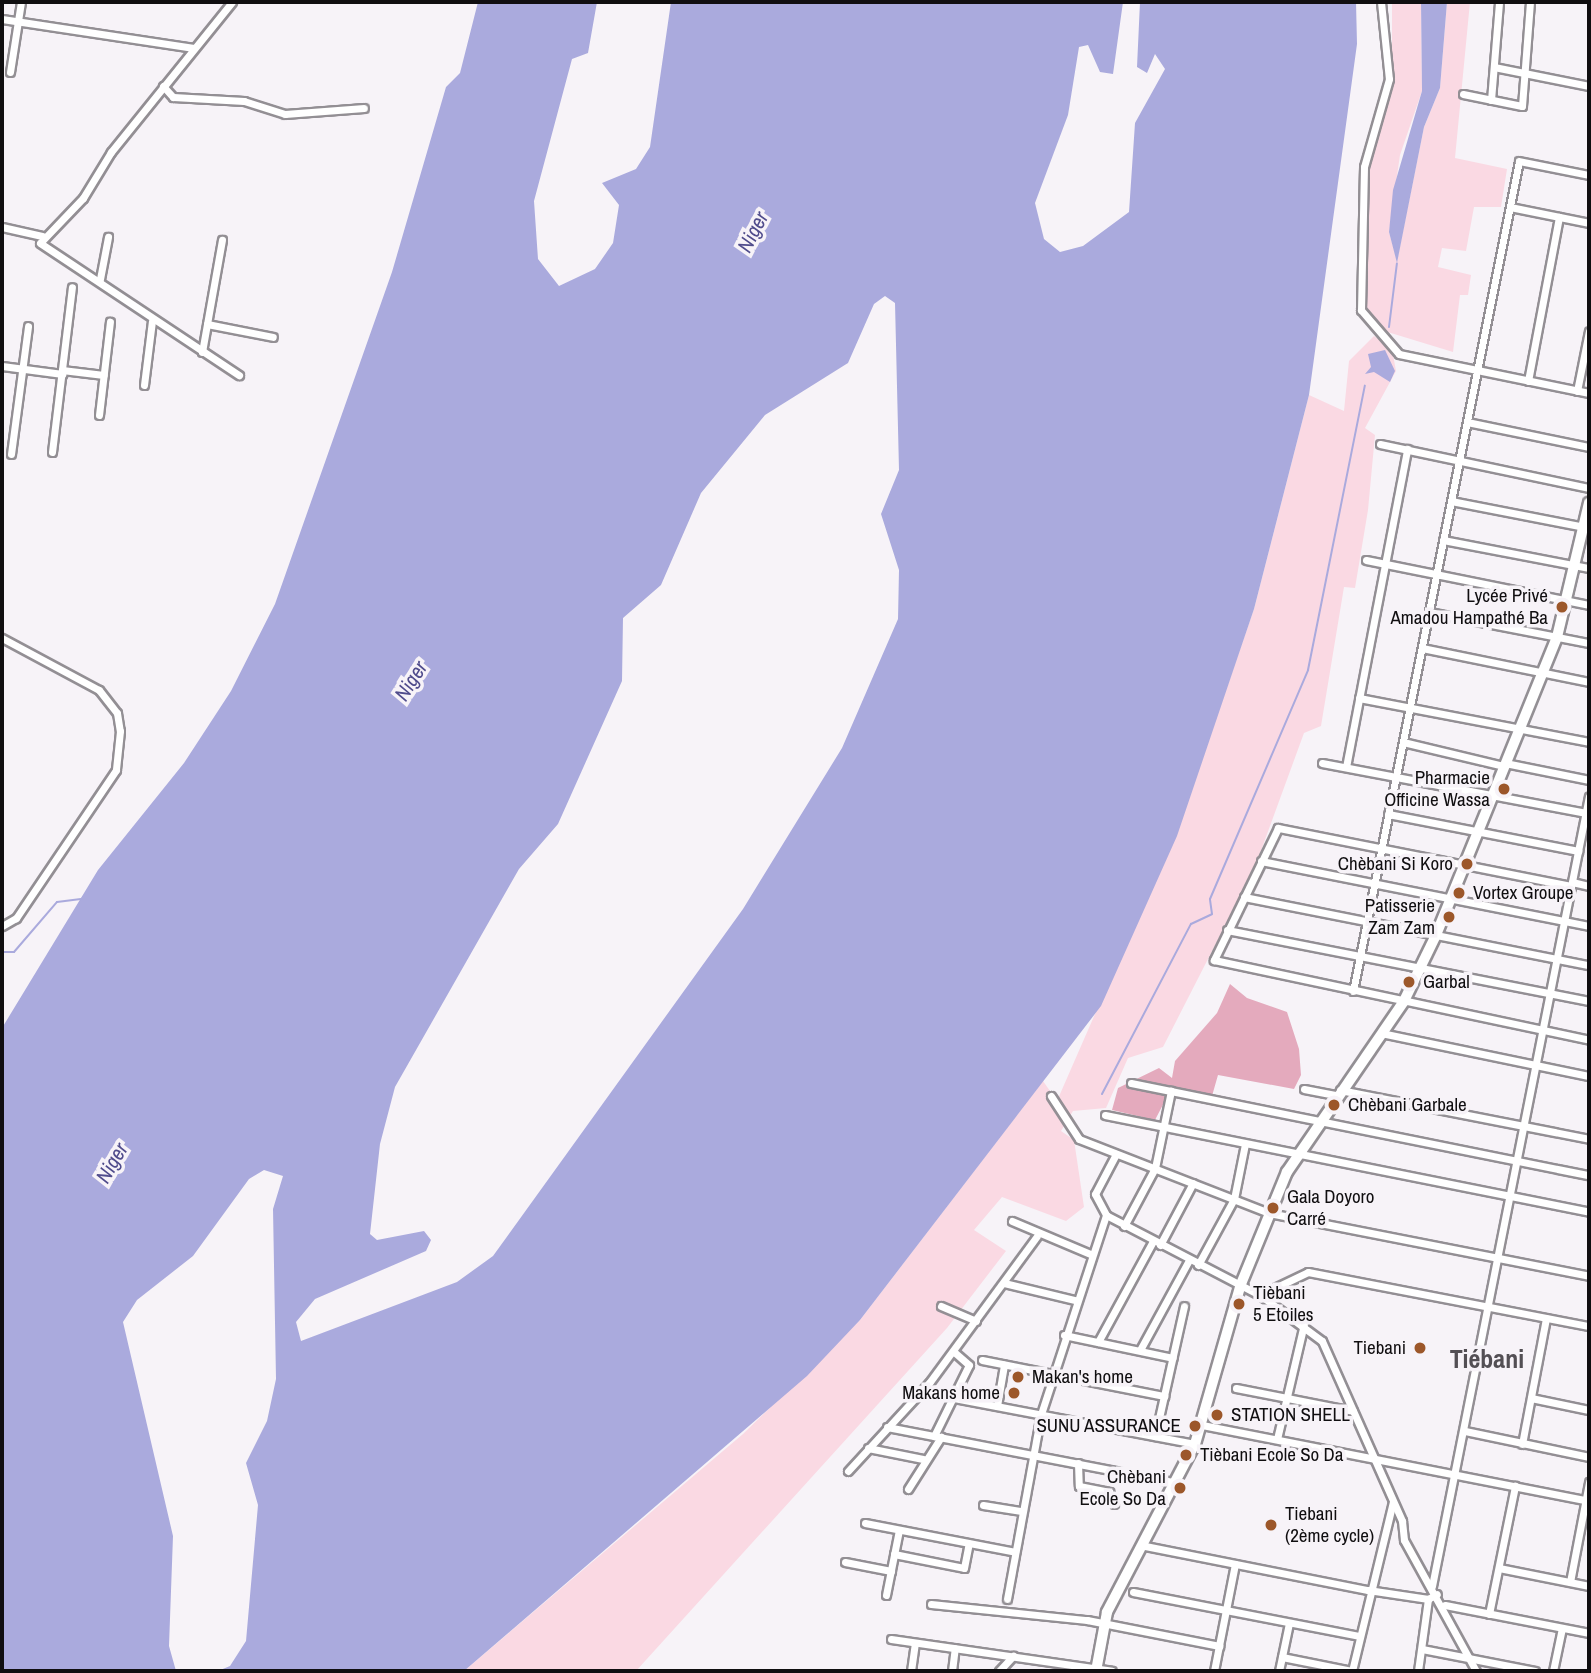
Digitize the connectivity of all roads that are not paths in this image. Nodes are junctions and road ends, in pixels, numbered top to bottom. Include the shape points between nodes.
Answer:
1 (21, 2) edge
2 (232, 2) edge
3 (1381, 2) edge
4 (1499, 2) edge
5 (1530, 2) edge
6 (2, 19) edge
7 (18, 20) junction
8 (194, 48) junction
9 (1494, 67) junction
10 (10, 72) dead end
11 (1524, 73) junction
12 (163, 86) junction
13 (1589, 86) edge
14 (1463, 94) dead end
15 (1491, 100) junction
16 (364, 108) dead end
17 (1589, 175) edge
18 (1510, 207) junction
19 (1559, 217) junction
20 (1589, 223) edge
21 (2, 227) edge
22 (42, 236) junction
23 (108, 237) dead end
24 (222, 240) dead end
25 (100, 279) junction
26 (72, 287) dead end
27 (152, 321) junction
28 (110, 322) dead end
29 (207, 324) junction
30 (28, 326) dead end
31 (1589, 331) edge
32 (273, 337) dead end
33 (202, 352) junction
34 (2, 366) edge
35 (22, 369) junction
36 (1478, 370) junction
37 (62, 372) junction
38 (104, 375) junction
39 (239, 375) dead end
40 (1528, 381) junction
41 (144, 385) dead end
42 (1577, 391) junction
43 (1589, 393) edge
44 (99, 415) dead end
45 (1467, 422) junction
46 (1380, 444) dead end
47 (1589, 447) edge
48 (1407, 449) junction
49 (52, 452) dead end
50 (11, 454) dead end
51 (1459, 461) junction
52 (1589, 488) edge
53 (1451, 500) junction
54 (1589, 503) edge
55 (1585, 527) junction
56 (1443, 540) junction
57 (1366, 560) dead end
58 (1385, 564) junction
59 (1578, 566) junction
60 (1589, 568) edge
61 (1436, 574) junction
62 (1569, 601) junction
63 (1589, 605) edge
64 (1429, 612) junction
65 (1557, 637) junction
66 (2, 638) edge
67 (1589, 643) edge
68 (1422, 648) junction
69 (1542, 673) junction
70 (1589, 682) edge
71 (1359, 698) junction
72 (1410, 707) junction
73 (1519, 729) junction
74 (1589, 742) edge
75 (1403, 743) junction
76 (1322, 762) dead end
77 (1504, 765) junction
78 (1346, 767) junction
79 (1396, 777) junction
80 (1589, 780) edge
81 (1492, 795) junction
82 (1589, 796) edge
83 (1586, 813) junction
84 (1388, 814) junction
85 (1478, 831) junction
86 (1381, 849) junction
87 (1578, 851) junction
88 (1261, 861) junction
89 (1464, 865) junction
90 (1572, 884) junction
91 (1374, 885) junction
92 (1589, 886) edge
93 (1244, 897) junction
94 (1451, 900) junction
95 (1367, 921) junction
96 (1564, 922) junction
97 (2, 926) edge
98 (1589, 926) edge
99 (1227, 930) junction
100 (1436, 935) junction
101 (1360, 957) junction
102 (1557, 959) junction
103 (1589, 965) edge
104 (1421, 969) junction
105 (1353, 991) junction
106 (1550, 994) junction
107 (1404, 1001) junction
108 (1589, 1002) edge
109 (1543, 1030) junction
110 (1381, 1033) junction
111 (1589, 1040) edge
112 (1536, 1065) junction
113 (1589, 1076) edge
114 (1131, 1083) dead end
115 (1304, 1089) dead end
116 (1171, 1091) junction
117 (1337, 1093) junction
118 (1051, 1096) dead end
119 (1105, 1115) dead end
120 (1318, 1121) junction
121 (1524, 1126) junction
122 (1164, 1127) junction
123 (1589, 1139) edge
124 (1245, 1144) junction
125 (1115, 1154) junction
126 (1296, 1154) junction
127 (1517, 1161) junction
128 (1154, 1168) junction
129 (1589, 1175) edge
130 (1193, 1184) junction
131 (1510, 1196) junction
132 (1234, 1199) junction
133 (1589, 1212) edge
134 (1269, 1213) junction
135 (1106, 1215) junction
136 (1012, 1221) dead end
137 (1124, 1226) junction
138 (1037, 1236) junction
139 (1156, 1243) junction
140 (1090, 1254) junction
141 (1497, 1258) junction
142 (1189, 1260) junction
143 (1198, 1265) junction
144 (1589, 1276) edge
145 (1004, 1283) junction
146 (1241, 1284) junction
147 (1260, 1295) junction
148 (1075, 1300) junction
149 (941, 1306) dead end
150 (1184, 1306) dead end
151 (1488, 1307) junction
152 (1546, 1318) junction
153 (976, 1321) junction
154 (1304, 1324) junction
155 (1589, 1326) edge
156 (1064, 1335) junction
157 (1098, 1342) junction
158 (1140, 1350) junction
159 (953, 1351) junction
160 (1173, 1357) junction
161 (982, 1360) dead end
162 (1004, 1365) junction
163 (1052, 1374) junction
164 (1236, 1388) dead end
165 (1164, 1396) junction
166 (1285, 1397) junction
167 (954, 1398) junction
168 (1531, 1398) junction
169 (996, 1406) junction
170 (1589, 1410) edge
171 (1353, 1411) junction
172 (1041, 1415) junction
173 (1202, 1424) junction
174 (887, 1427) junction
175 (1465, 1431) junction
176 (1155, 1436) junction
177 (938, 1437) junction
178 (1277, 1439) junction
179 (1195, 1444) junction
180 (1522, 1444) junction
181 (868, 1448) junction
182 (1033, 1455) junction
183 (1589, 1457) edge
184 (923, 1459) junction
185 (1376, 1459) junction
186 (1078, 1464) junction
187 (848, 1471) dead end
188 (1454, 1474) junction
189 (1589, 1482) edge
190 (1179, 1483) junction
191 (1515, 1486) junction
192 (908, 1489) dead end
193 (1586, 1500) junction
194 (1393, 1502) junction
195 (1114, 1504) dead end
196 (983, 1505) dead end
197 (1022, 1511) junction
198 (865, 1523) dead end
199 (899, 1530) junction
200 (969, 1543) junction
201 (1145, 1546) junction
202 (1014, 1552) junction
203 (894, 1554) junction
204 (845, 1562) dead end
205 (1236, 1564) junction
206 (1499, 1568) junction
207 (891, 1571) junction
208 (1570, 1582) junction
209 (1432, 1586) junction
210 (1589, 1586) edge
211 (1368, 1590) junction
212 (1133, 1592) dead end
213 (1437, 1594) junction
214 (886, 1595) dead end
215 (1007, 1599) dead end
216 (1428, 1599) junction
217 (931, 1604) dead end
218 (1445, 1605) junction
219 (1226, 1610) junction
220 (1489, 1614) junction
221 (1103, 1623) junction
222 (1289, 1623) junction
223 (1562, 1628) junction
224 (1589, 1633) edge
225 (1359, 1636) junction
226 (891, 1639) dead end
227 (915, 1643) junction
228 (1219, 1646) junction
229 (956, 1648) junction
230 (1422, 1649) junction
231 (1013, 1656) junction
232 (1282, 1657) junction
233 (1472, 1659) junction
234 (1056, 1660) junction
235 (1096, 1670) edge
236 (911, 1671) edge
237 (952, 1671) edge
238 (999, 1671) edge
239 (1054, 1671) edge
240 (1112, 1671) edge
241 (1214, 1671) edge
242 (1279, 1671) edge
243 (1352, 1671) edge
244 (1418, 1671) edge
245 (1476, 1671) edge
246 (1535, 1671) edge
247 (1553, 1671) edge

1 - 7 street
2 - 8 street
3 - 36 street via 1389,79 1364,167 1361,310 1399,354
4 - 9 street
5 - 11 street
6 - 7 street
7 - 8 street
7 - 10 street
8 - 12 street
9 - 11 street
9 - 15 street
11 - 13 street
11 - 15 street via 1522,106
12 - 16 street via 173,97 244,100 285,114
12 - 22 street via 83,198
14 - 15 street
17 - 18 street via 1519,161
18 - 19 street
18 - 36 street
19 - 20 street
19 - 40 street
21 - 22 street
22 - 25 street via 40,243
23 - 25 street
24 - 29 street
25 - 27 street
26 - 37 street
27 - 33 street
27 - 41 street
28 - 38 street
29 - 32 street
29 - 33 street
30 - 35 street
31 - 42 street
33 - 39 street
34 - 35 street
35 - 37 street
35 - 50 street
36 - 40 street
36 - 45 street
37 - 38 street
37 - 49 street
38 - 44 street
40 - 42 street
42 - 43 street
45 - 47 street
45 - 51 street
46 - 48 street
48 - 51 street
48 - 58 street
51 - 52 street
51 - 53 street
53 - 55 street
53 - 56 street
54 - 55 main road
55 - 59 main road
56 - 59 street
56 - 61 street
57 - 58 street
58 - 61 street
58 - 71 street
59 - 60 street
59 - 62 main road
61 - 62 street
61 - 64 street
62 - 63 street
62 - 65 main road
64 - 65 street
64 - 68 street
65 - 67 street
65 - 69 main road
66 - 97 street via 99,690 113,706 120,731 116,770 16,918
68 - 69 street
68 - 72 street
69 - 70 street
69 - 73 main road
71 - 72 street
71 - 78 street
72 - 73 street
72 - 75 street
73 - 74 street
73 - 77 main road
75 - 77 street
75 - 79 street
76 - 78 street
77 - 80 street
77 - 81 main road
78 - 79 street
79 - 81 street
79 - 84 street
81 - 83 street
81 - 85 main road
82 - 83 street
83 - 87 street
84 - 85 street
84 - 86 street
85 - 87 street
85 - 89 main road
86 - 88 street via 1278,828
86 - 89 street
86 - 91 street
87 - 90 street
88 - 91 street
88 - 93 street
89 - 90 street
89 - 94 main road
90 - 92 street
90 - 96 street
91 - 94 street
91 - 95 street
93 - 95 street
93 - 99 street
94 - 96 street
94 - 100 main road
95 - 100 street
95 - 101 street
96 - 98 street
96 - 102 street
99 - 101 street
99 - 105 street via 1214,960 1221,964
100 - 102 street
100 - 104 main road
101 - 104 street
101 - 105 street
102 - 103 street
102 - 106 street
104 - 106 street
104 - 107 main road
105 - 107 street
106 - 108 street
106 - 109 street
107 - 109 street
107 - 110 main road
109 - 111 street
109 - 112 street
110 - 112 street
110 - 117 main road
112 - 113 street
112 - 121 street
114 - 116 street
115 - 117 street
116 - 120 street
116 - 122 street
117 - 120 main road
117 - 121 street
118 - 125 street via 1079,1139
119 - 122 street
120 - 126 main road
120 - 127 street
121 - 123 street
121 - 127 street
122 - 124 street
122 - 128 street
124 - 126 street
124 - 132 street
125 - 128 street
125 - 135 street via 1096,1194
126 - 131 street
126 - 134 main road
127 - 129 street
127 - 131 street
128 - 130 street
128 - 137 street
130 - 132 street
130 - 139 street
131 - 133 street
131 - 141 street
132 - 134 street
132 - 143 street
134 - 141 street
134 - 146 main road
135 - 137 street
135 - 140 street
136 - 138 street
137 - 139 street
138 - 140 street
138 - 145 street
139 - 142 street
139 - 157 street
140 - 148 street
141 - 144 street
141 - 151 street
142 - 143 street
142 - 158 street
143 - 146 street
145 - 148 street
145 - 153 street
146 - 147 street
146 - 173 main road
147 - 151 street via 1308,1272
147 - 154 street
148 - 156 street
149 - 153 street
150 - 160 street
151 - 152 street
151 - 175 street
152 - 155 street
152 - 168 street
153 - 159 street
154 - 166 street
154 - 171 street via 1336,1363
156 - 157 street
156 - 163 street
157 - 158 street
158 - 160 street
159 - 167 street via 969,1360
159 - 174 street
160 - 165 street
161 - 162 street
162 - 163 street
162 - 169 street
163 - 165 street
163 - 172 street
164 - 166 street
165 - 176 street
166 - 171 street
166 - 178 street
167 - 169 street
167 - 177 street
168 - 170 street
168 - 180 street
169 - 172 street
171 - 185 street
172 - 176 street
172 - 182 street
173 - 178 street
173 - 179 main road
174 - 177 street
174 - 181 street
175 - 180 street
175 - 188 street
176 - 179 street
177 - 182 street
177 - 184 street via 930,1459
178 - 185 street
179 - 190 main road
180 - 183 street
181 - 184 street
181 - 187 street
182 - 186 street
182 - 197 street
184 - 192 street
185 - 188 street
185 - 194 street
186 - 190 street
186 - 195 street via 1079,1486 1109,1492
188 - 191 street
188 - 209 street
189 - 193 street
190 - 201 main road
191 - 193 street
191 - 206 street
193 - 208 street
194 - 209 street via 1404,1540
194 - 211 street
196 - 197 street
197 - 202 street
198 - 199 street
199 - 200 street
199 - 203 street
200 - 202 street
200 - 203 street via 964,1568
201 - 205 street
201 - 221 main road
202 - 215 street
203 - 207 street
204 - 207 street
205 - 211 street
205 - 219 street
206 - 208 street
206 - 220 street
207 - 214 street
208 - 210 street
209 - 213 street
211 - 216 street
211 - 225 street
212 - 219 street
213 - 216 street
213 - 218 street
216 - 230 street
217 - 221 street
218 - 220 street
218 - 233 street
219 - 222 street
219 - 228 street
220 - 223 street
221 - 228 street
221 - 235 main road
222 - 225 street
222 - 232 street
223 - 224 street
223 - 247 street
225 - 243 street
226 - 227 street
227 - 229 street
227 - 236 street
228 - 241 street
229 - 231 street
229 - 237 street
230 - 233 street
230 - 244 street
231 - 234 street
231 - 238 street
232 - 242 street
232 - 243 street
233 - 245 street
233 - 246 street
234 - 235 street
234 - 239 street
235 - 240 street

